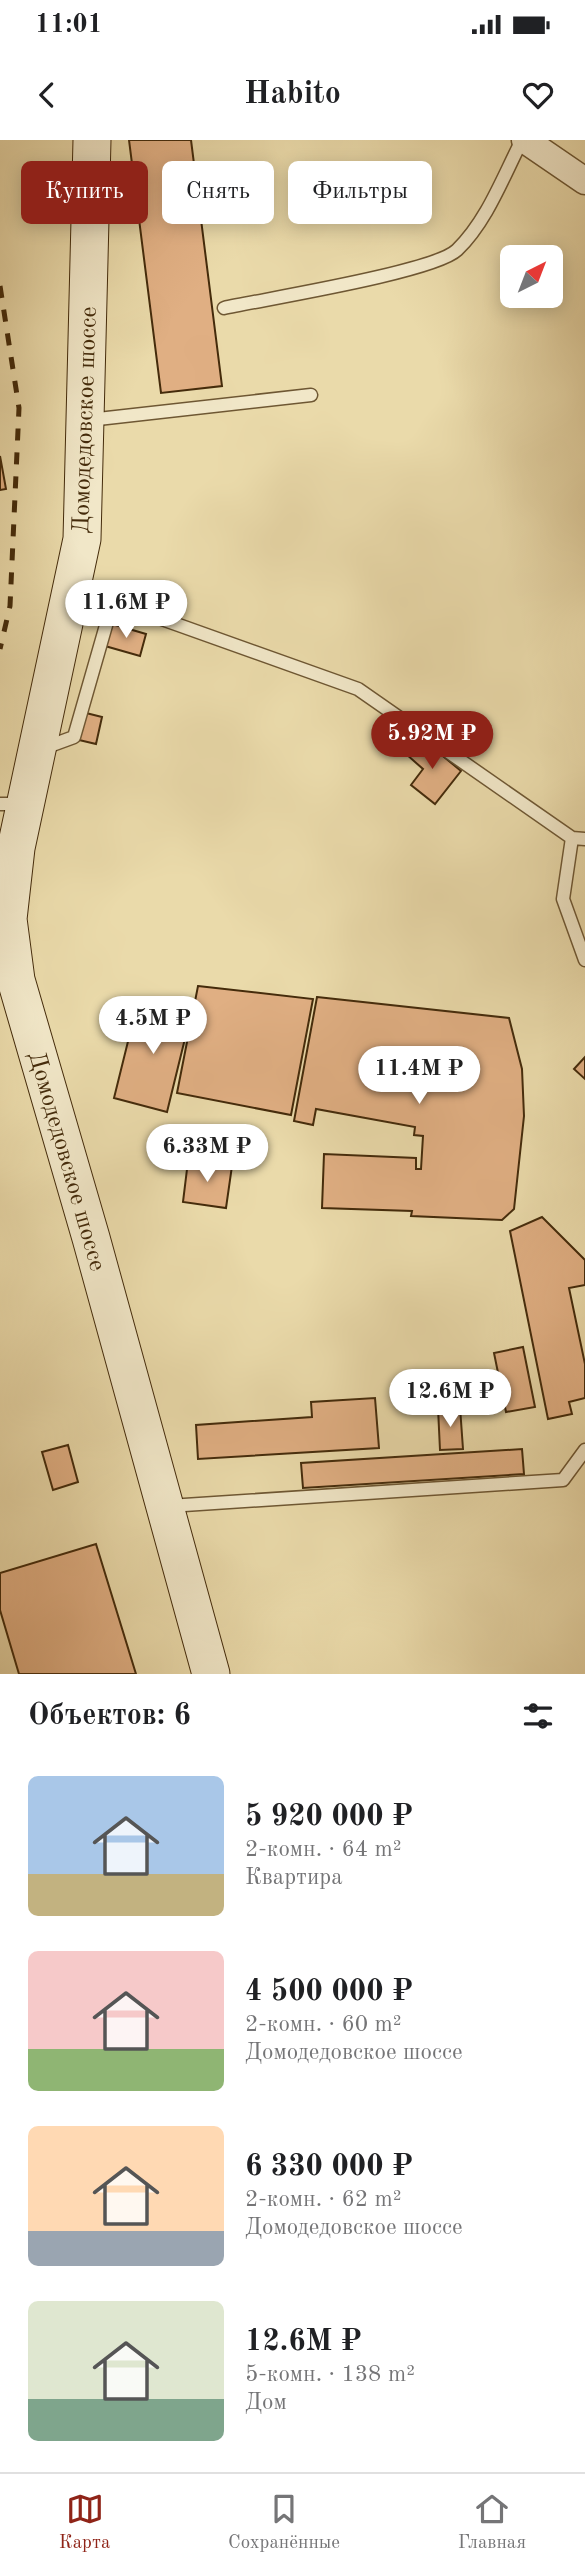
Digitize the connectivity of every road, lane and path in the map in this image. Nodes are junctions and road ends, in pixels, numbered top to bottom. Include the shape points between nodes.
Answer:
1 (92, 140) edge
2 (524, 140) edge
3 (585, 181) edge
4 (224, 308) dead end
5 (311, 396) dead end
6 (85, 420) junction
7 (72, 586) junction
8 (113, 601) junction
9 (37, 751) junction
10 (13, 804) edge
11 (579, 839) edge
12 (585, 960) edge
13 (585, 1450) edge
14 (165, 1506) junction
15 (211, 1674) edge

1 - 6 main road, Домодедовское шоссе
2 - 3 street
2 - 4 lane via 479,223 455,252 423,266
5 - 6 lane
6 - 7 main road, Домодедовское шоссе via 82,539
7 - 8 lane
7 - 9 main road, Домодедовское шоссе
8 - 9 lane via 74,737
8 - 11 lane via 358,689
9 - 10 main road, Домодедовское шоссе
10 - 14 main road, Домодедовское шоссе via 16,848 8,919 16,980
11 - 12 lane via 563,899
13 - 14 lane via 563,1480
14 - 15 main road, Домодедовское шоссе

